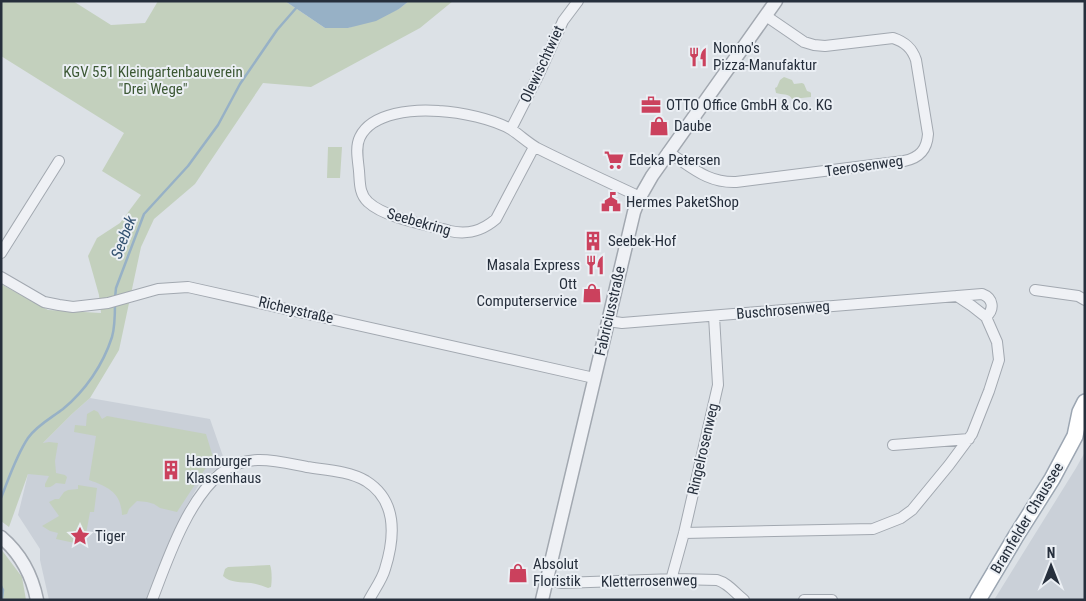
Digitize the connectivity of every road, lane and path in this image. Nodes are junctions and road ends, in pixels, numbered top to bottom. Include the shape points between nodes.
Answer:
1 (578, 1) edge
2 (776, 1) edge
3 (766, 16) junction
4 (511, 129) junction
5 (534, 147) junction
6 (668, 152) junction
7 (59, 162) dead end
8 (640, 197) junction
9 (1, 253) edge
10 (1, 278) edge
11 (1035, 290) dead end
12 (957, 296) junction
13 (1085, 300) edge
14 (714, 316) junction
15 (986, 317) junction
16 (608, 321) junction
17 (594, 378) junction
18 (1085, 402) edge
19 (1080, 431) edge
20 (969, 439) junction
21 (893, 445) dead end
22 (684, 533) junction
23 (4, 540) edge
24 (547, 580) junction
25 (670, 580) junction
26 (37, 600) edge
27 (152, 600) edge
28 (369, 600) edge
29 (542, 600) edge
30 (744, 600) edge
31 (804, 600) edge
32 (832, 600) edge
33 (978, 600) edge

1 - 4 street, Olewischtwiet via 563,20
2 - 3 street, Fabriciusstraße
3 - 6 street, Fabriciusstraße
3 - 6 street, Teerosenweg via 814,46 893,38 908,46 916,60 928,134 923,151 904,161 725,182 706,176
4 - 5 street, Seebekring
4 - 5 street, Seebekring via 450,112 427,110 383,117 367,127 358,142 364,197 376,209 387,214 458,233 479,230 496,218
5 - 8 street, Seebekring
6 - 8 street, Fabriciusstraße
7 - 9 street
8 - 16 street, Fabriciusstraße via 629,229
10 - 17 street, Richeystraße via 44,302 73,307 108,303 172,287 195,288
11 - 13 street via 1078,296
12 - 14 street, Buschrosenweg
12 - 15 street, Buschrosenweg
12 - 15 street, Buschrosenweg via 982,294 988,297 992,307
14 - 16 street, Buschrosenweg via 622,323
14 - 22 street, Ringelrosenweg via 718,385
15 - 20 street, Buschrosenweg via 997,342 999,360
16 - 17 street, Fabriciusstraße
17 - 24 street, Fabriciusstraße
18 - 19 main road, Bramfelder Chaussee via 1080,412
19 - 33 main road, Bramfelder Chaussee
20 - 21 street
20 - 22 street, Buschrosenweg via 912,510 902,518 873,529
22 - 25 street, Ringelrosenweg
23 - 26 street via 29,573
24 - 25 street, Kletterrosenweg via 562,583
24 - 29 street, Fabriciusstraße
25 - 30 street, Kletterrosenweg via 717,580 724,582
27 - 28 street via 185,521 209,485 220,474 240,463 268,459 349,474 365,481 381,494 392,520 392,531 385,571
31 - 32 street

